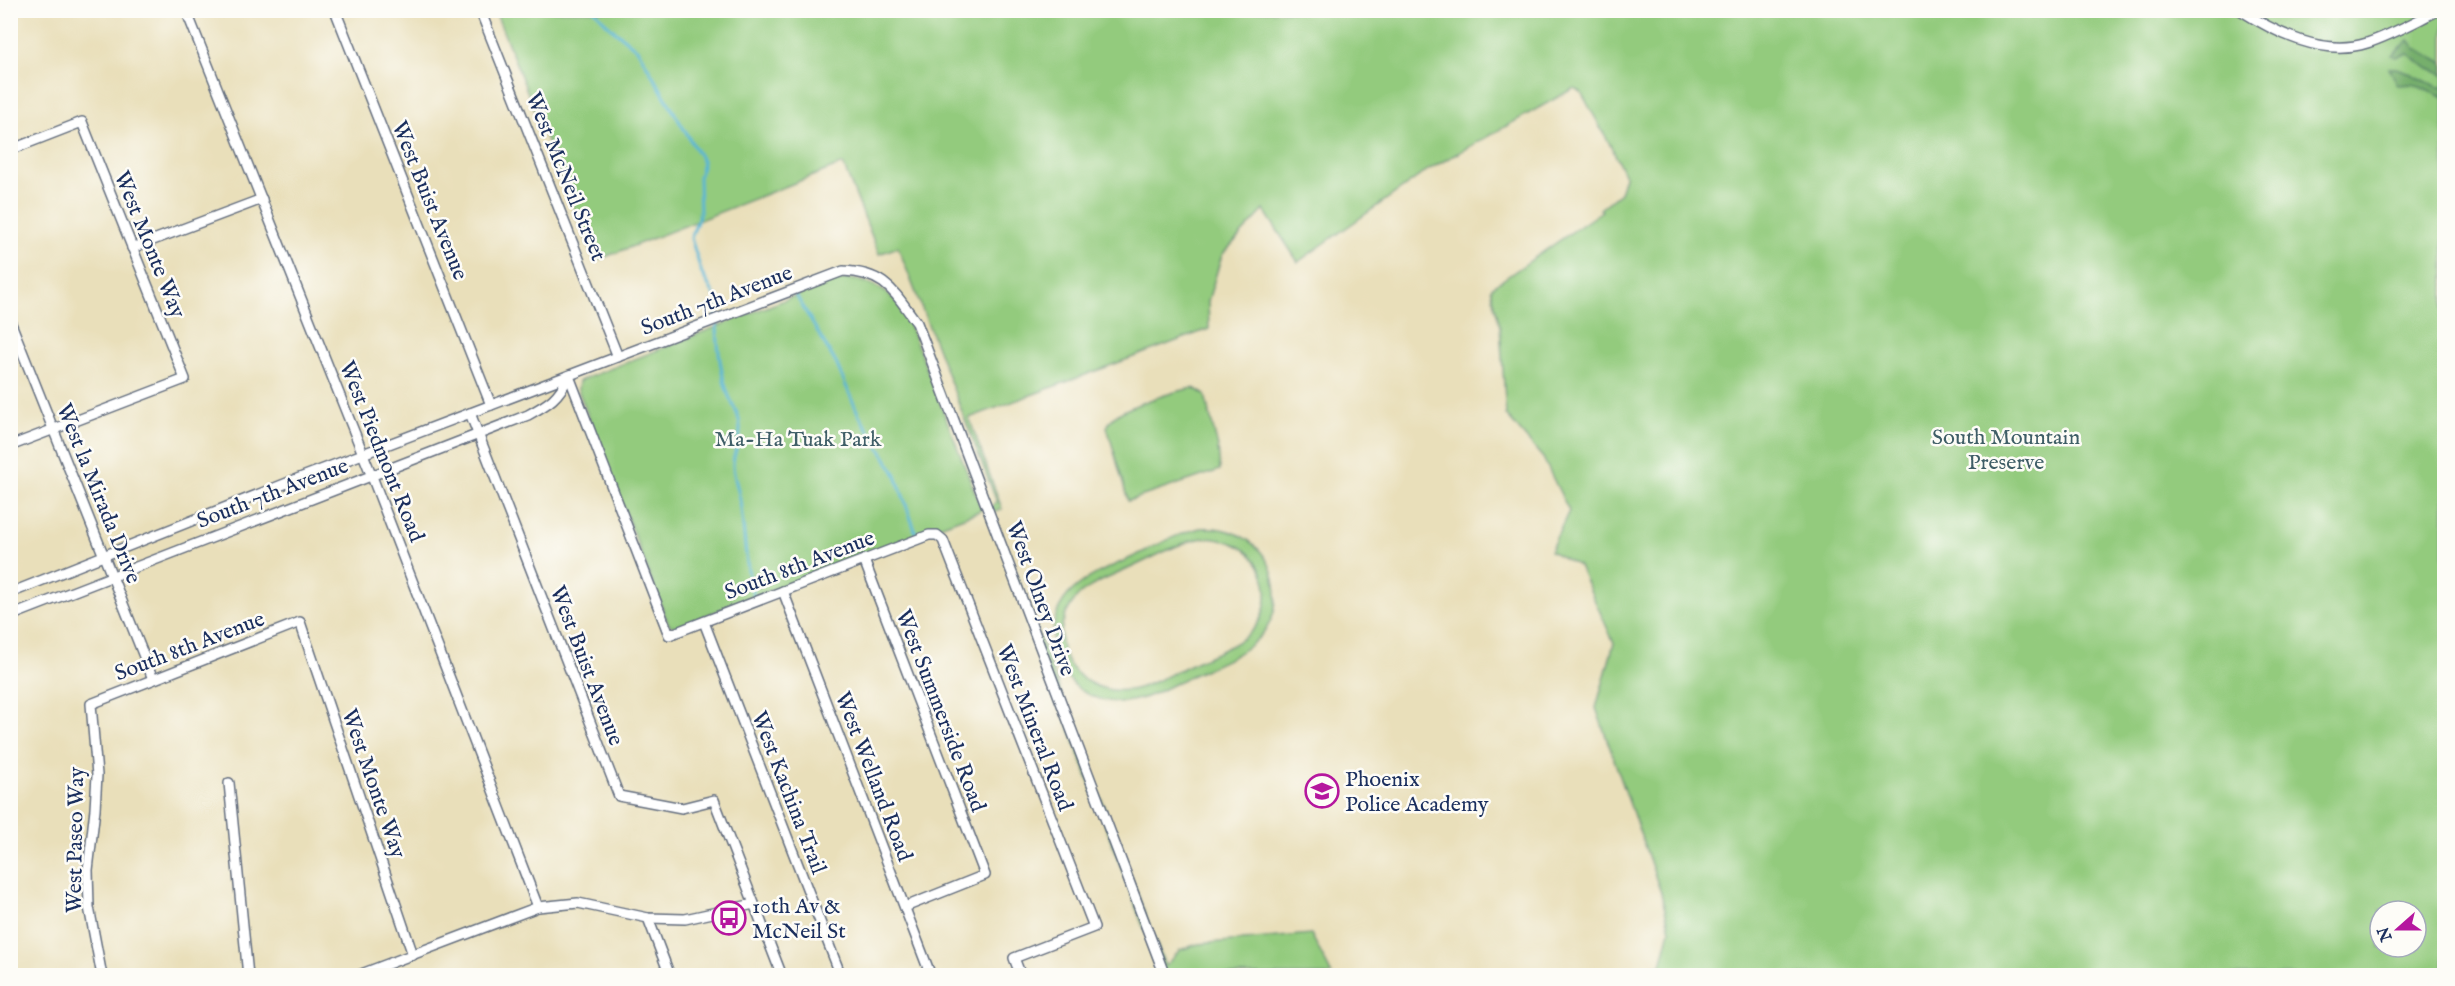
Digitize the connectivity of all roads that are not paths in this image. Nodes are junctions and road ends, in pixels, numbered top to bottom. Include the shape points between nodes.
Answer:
1 (186, 10) edge
2 (335, 10) edge
3 (480, 10) edge
4 (2240, 10) edge
5 (2439, 10) edge
6 (10, 150) edge
7 (262, 199) junction
8 (132, 248) junction
9 (843, 271) joint
10 (10, 321) edge
11 (618, 357) junction
12 (569, 376) junction
13 (491, 405) junction
14 (470, 413) junction
15 (54, 429) junction
16 (478, 433) junction
17 (10, 446) edge
18 (363, 454) junction
19 (371, 474) junction
20 (943, 540) joint
21 (104, 554) junction
22 (864, 560) junction
23 (112, 576) junction
24 (783, 591) junction
25 (10, 593) edge
26 (10, 616) edge
27 (300, 622) joint
28 (704, 622) junction
29 (153, 679) junction
30 (92, 704) joint
31 (230, 783) dead end
32 (754, 904) junction
33 (904, 907) junction
34 (538, 908) junction
35 (648, 918) junction
36 (413, 955) junction
37 (102, 975) edge
38 (248, 975) edge
39 (356, 975) edge
40 (670, 975) edge
41 (782, 975) edge
42 (841, 975) edge
43 (931, 975) edge
44 (1021, 975) edge
45 (1165, 975) edge

1 - 7 street, West Piedmont Road
2 - 13 street, West Buist Avenue
3 - 11 street, West McNeil Street
4 - 5 street via 2292,38 2341,46 2366,44
6 - 8 street, West Monte Way via 82,122
7 - 8 street
7 - 18 street, West Piedmont Road
8 - 15 street, West Monte Way via 184,380
9 - 11 street, South 7th Avenue
9 - 45 street, West Olney Drive via 864,272 889,285 917,323
10 - 15 street, West la Mirada Drive
11 - 12 street, South 7th Avenue
12 - 13 street, South 7th Avenue
12 - 16 street, South 7th Avenue via 560,394 548,404
12 - 28 street, South 8th Avenue via 669,635
13 - 14 street, South 7th Avenue
14 - 16 street, West Buist Avenue
14 - 18 street, South 7th Avenue
15 - 17 street
15 - 21 street, West la Mirada Drive
16 - 19 street, South 7th Avenue
16 - 32 street, West Buist Avenue via 618,796 682,808 714,800
18 - 19 street, West Piedmont Road
18 - 21 street, South 7th Avenue
19 - 23 street, South 7th Avenue
19 - 34 street, West Piedmont Road
20 - 22 street, South 8th Avenue via 929,535
20 - 44 street, West Mineral Road via 1094,927 1014,958
21 - 23 street, West la Mirada Drive
21 - 25 street, South 7th Avenue
22 - 24 street, South 8th Avenue
22 - 33 street, West Summerside Road via 985,874
23 - 26 street, South 7th Avenue
23 - 29 street, West la Mirada Drive
24 - 28 street, South 8th Avenue
24 - 33 street, West Welland Road
27 - 29 street, South 8th Avenue
27 - 36 street, West Monte Way
28 - 42 street, West Kachina Trail
29 - 30 street, South 8th Avenue
30 - 37 street, West Paseo Way via 97,775 88,870 89,908
31 - 38 street
32 - 35 street via 703,917
32 - 41 street
33 - 43 street, West Welland Road
34 - 35 street via 578,903
34 - 36 street
35 - 40 street
36 - 39 street

